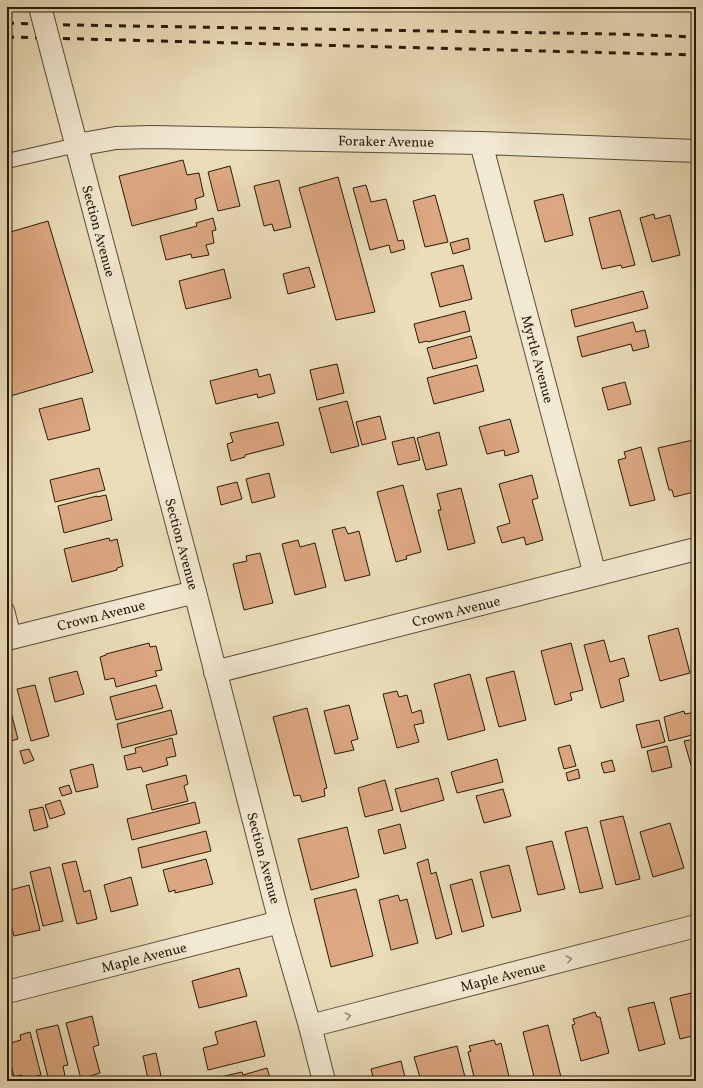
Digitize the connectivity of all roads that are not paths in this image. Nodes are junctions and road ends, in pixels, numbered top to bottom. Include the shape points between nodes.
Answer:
1 (40, 7) edge
2 (480, 143) junction
3 (77, 145) junction
4 (696, 151) edge
5 (7, 161) edge
6 (696, 549) edge
7 (595, 575) junction
8 (195, 592) junction
9 (7, 610) edge
10 (11, 638) edge
11 (215, 672) junction
12 (280, 922) junction
13 (696, 926) edge
14 (7, 992) edge
15 (310, 1026) junction
16 (324, 1081) edge

1 - 3 street, Section Avenue, bridge
2 - 3 street, Foraker Avenue via 152,136 116,138
2 - 4 street, Foraker Avenue
2 - 7 street, Myrtle Avenue
3 - 5 lane
3 - 8 street, Section Avenue
6 - 7 street, Crown Avenue
7 - 11 street, Crown Avenue
8 - 10 street, Crown Avenue
8 - 11 street, Section Avenue
9 - 10 lane
11 - 12 street, Section Avenue
12 - 14 street, Maple Avenue
12 - 15 street, Section Avenue
15 -> 13 street, Maple Avenue
15 - 16 street, Section Avenue

